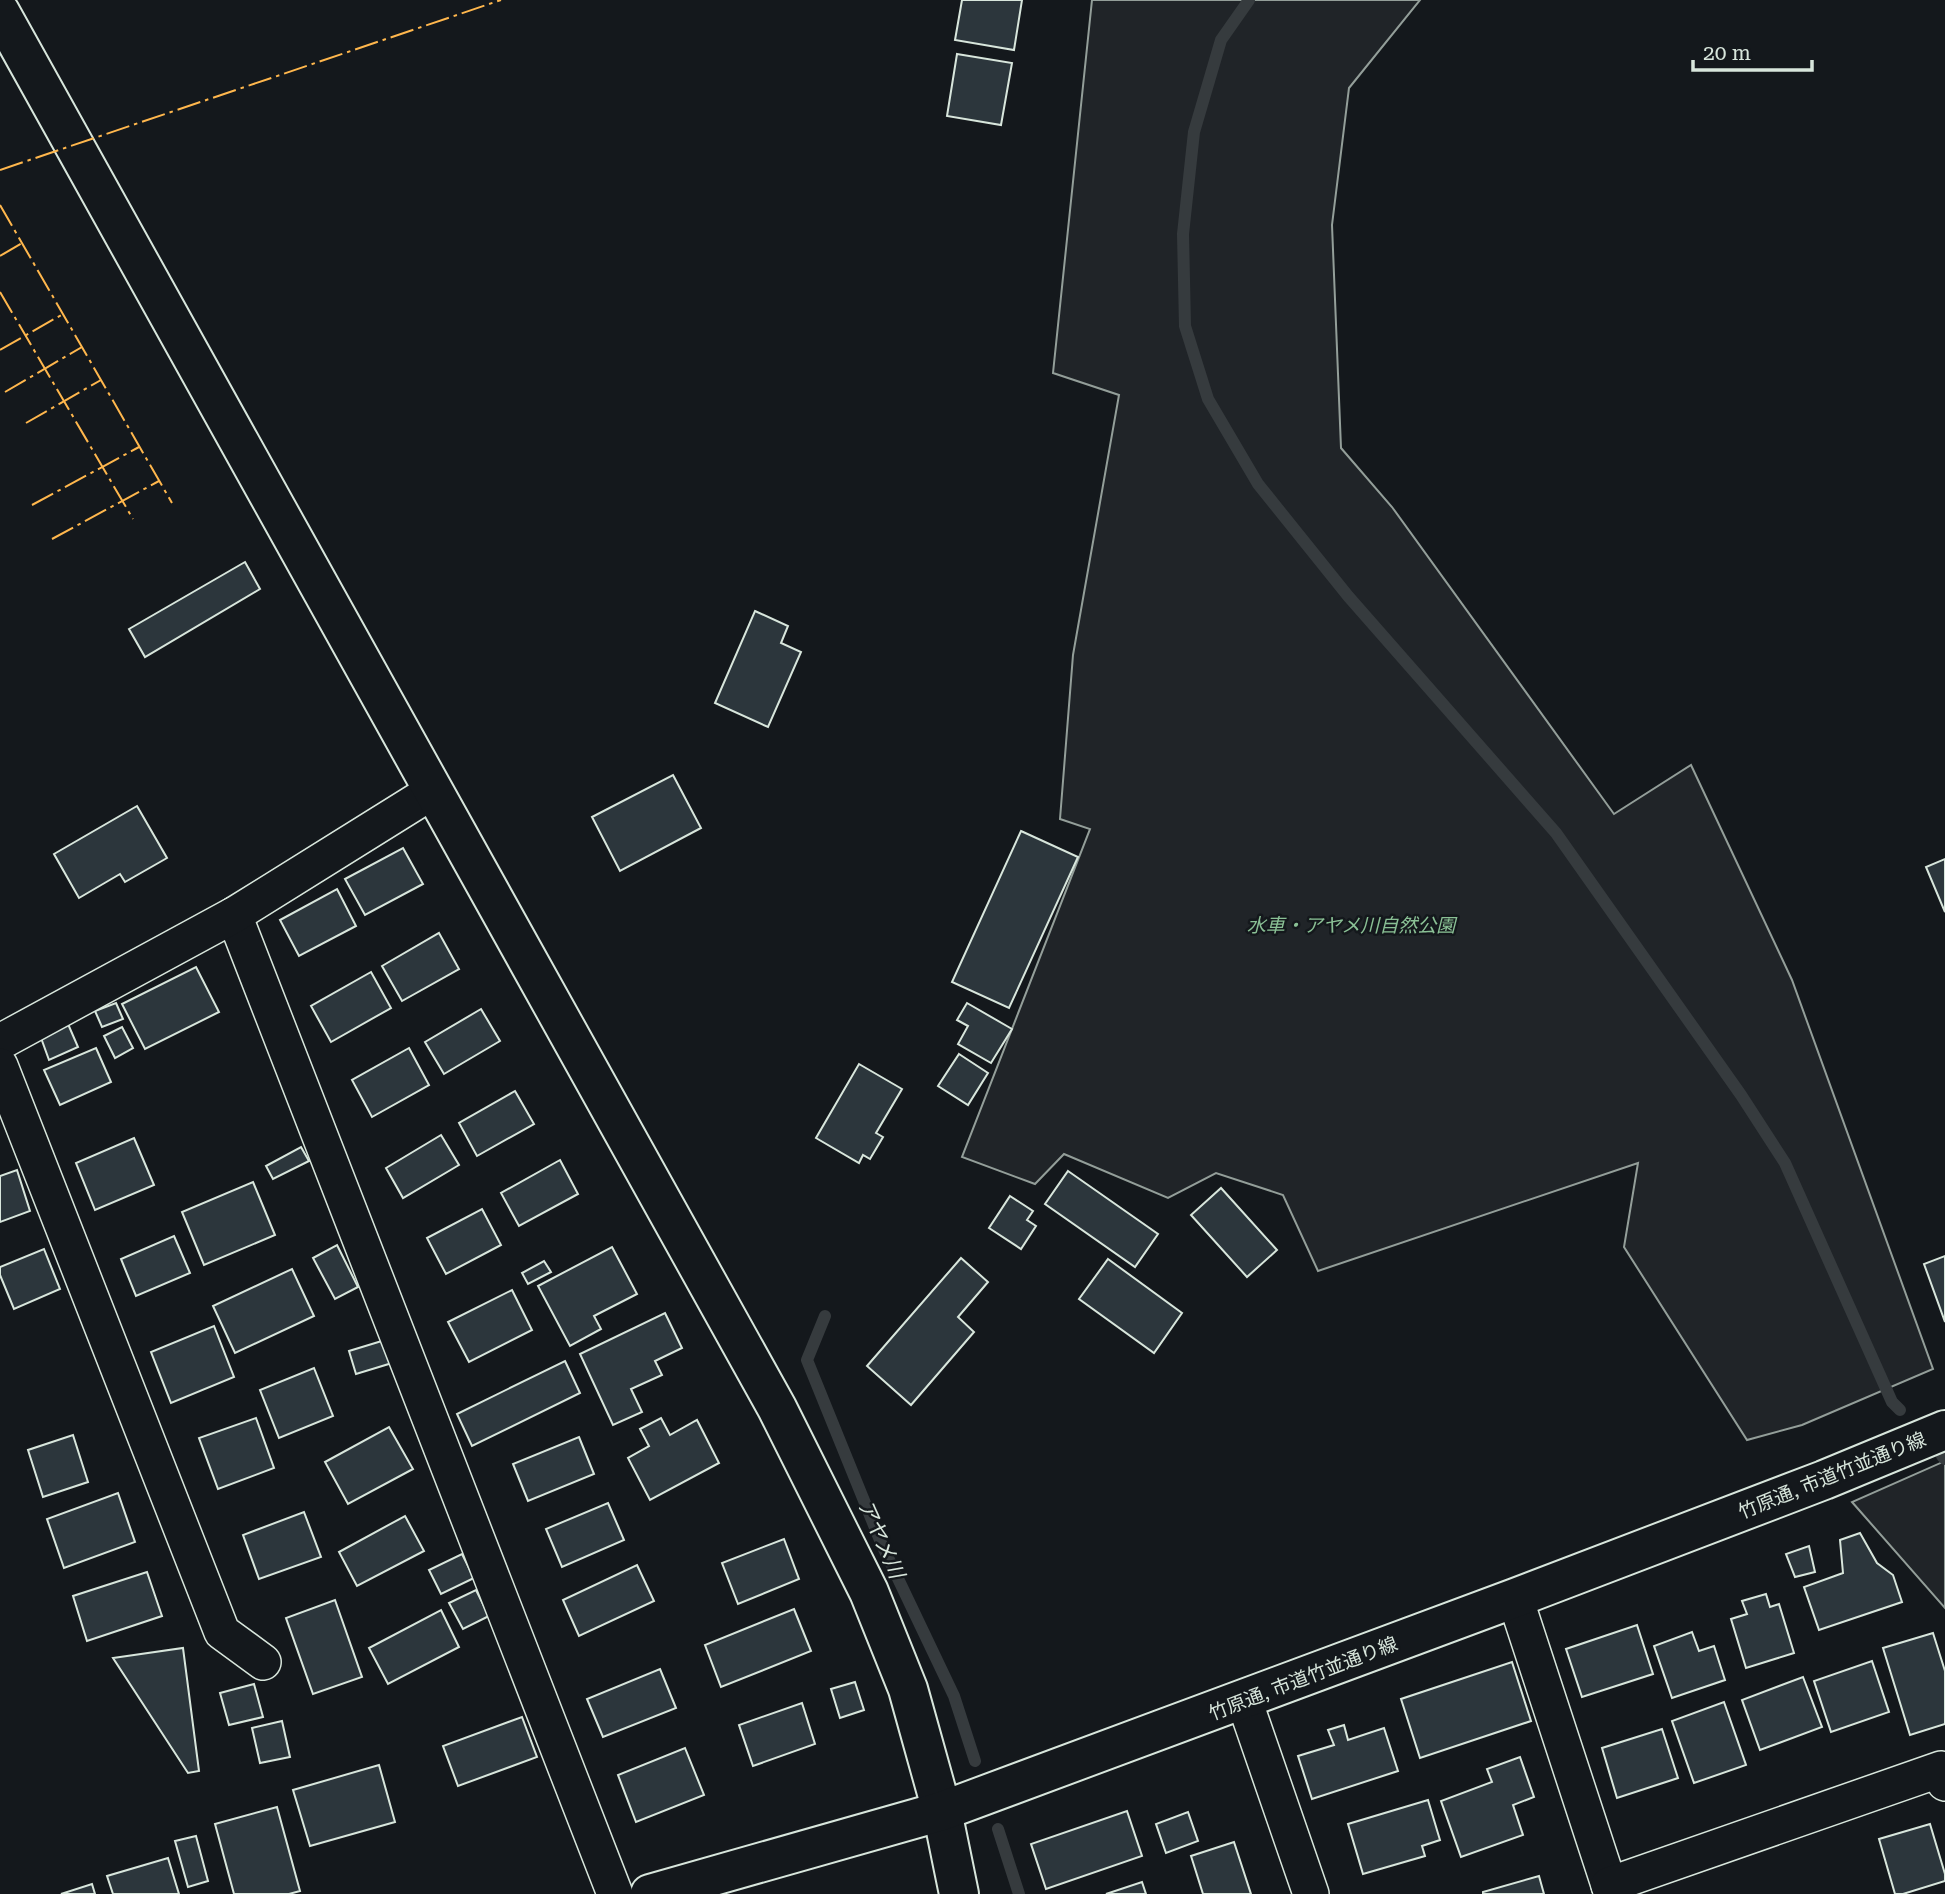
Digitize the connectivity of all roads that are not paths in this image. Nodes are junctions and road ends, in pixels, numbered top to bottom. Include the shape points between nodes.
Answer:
1 (6, 0) edge
2 (0, 2) edge
3 (0, 12) edge
4 (433, 791) junction
5 (234, 915) junction
6 (0, 1042) edge
7 (0, 1066) edge
8 (1945, 1430) edge
9 (1515, 1598) junction
10 (263, 1662) dead end
11 (1244, 1700) junction
12 (1945, 1783) edge
13 (942, 1811) junction
14 (1610, 1890) edge
15 (615, 1894) edge
16 (650, 1894) edge
17 (958, 1894) edge
18 (1311, 1894) edge

1 - 2 street
3 - 4 street
4 - 5 street
4 - 13 street via 777,1408 869,1592 908,1689
5 - 6 street
5 - 15 street
7 - 10 street via 222,1632
8 - 9 street, 竹原通, 市道竹並通り線
9 - 11 street, 竹原通, 市道竹並通り線
9 - 14 street
11 - 13 street, 竹原通, 市道竹並通り線
11 - 18 street
12 - 14 street via 1941,1769
13 - 16 street, 竹原通, 市道竹並通り線
13 - 17 street

